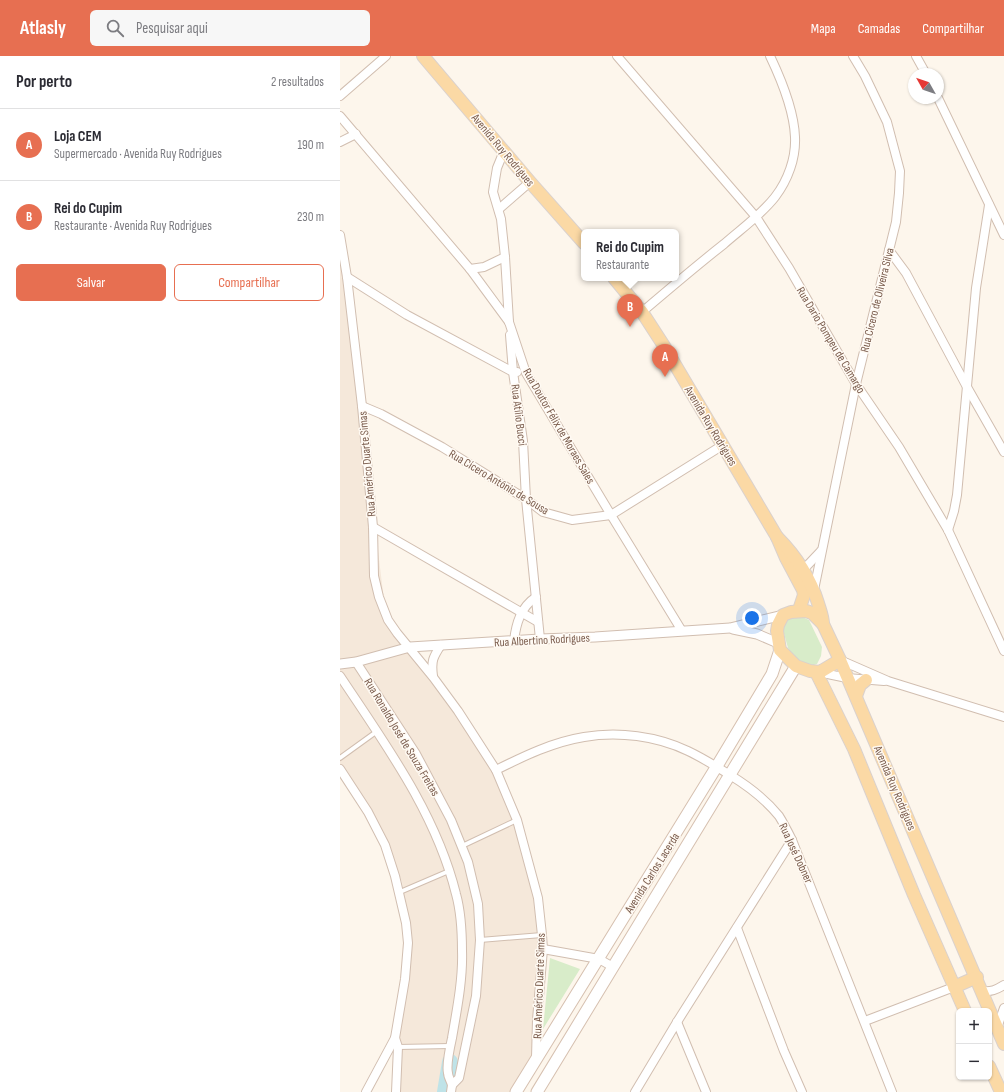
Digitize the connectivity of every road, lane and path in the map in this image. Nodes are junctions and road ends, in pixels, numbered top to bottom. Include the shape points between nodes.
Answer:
1 (386, 56) edge
2 (423, 56) edge
3 (617, 56) edge
4 (770, 56) edge
5 (853, 56) edge
6 (916, 56) edge
7 (923, 68) edge
8 (340, 96) edge
9 (941, 104) edge
10 (340, 116) edge
11 (356, 134) junction
12 (340, 142) edge
13 (504, 151) junction
14 (530, 182) junction
15 (989, 205) junction
16 (499, 209) junction
17 (756, 217) junction
18 (340, 235) edge
19 (1004, 235) edge
20 (581, 241) edge
21 (890, 250) junction
22 (505, 257) junction
23 (470, 269) junction
24 (347, 277) junction
25 (616, 281) edge
26 (642, 312) junction
27 (509, 322) junction
28 (513, 372) junction
29 (526, 373) junction
30 (856, 384) junction
31 (967, 387) junction
32 (362, 406) junction
33 (723, 445) junction
34 (1004, 452) edge
35 (526, 499) junction
36 (611, 514) junction
37 (373, 527) junction
38 (948, 530) junction
39 (777, 537) junction
40 (821, 551) junction
41 (803, 570) junction
42 (814, 590) junction
43 (536, 597) junction
44 (799, 610) junction
45 (521, 613) junction
46 (783, 616) junction
47 (538, 622) junction
48 (824, 624) junction
49 (730, 628) junction
50 (682, 630) junction
51 (540, 639) junction
52 (514, 640) junction
53 (441, 645) junction
54 (410, 647) junction
55 (779, 647) junction
56 (1004, 651) edge
57 (840, 660) junction
58 (356, 662) junction
59 (340, 664) edge
60 (796, 666) junction
61 (816, 672) junction
62 (340, 676) edge
63 (433, 677) junction
64 (847, 678) junction
65 (866, 680) junction
66 (888, 681) junction
67 (856, 696) junction
68 (1004, 716) edge
69 (376, 732) junction
70 (340, 758) edge
71 (717, 766) junction
72 (340, 769) edge
73 (496, 770) junction
74 (730, 775) junction
75 (517, 820) junction
76 (792, 840) junction
77 (462, 846) junction
78 (450, 870) junction
79 (400, 892) junction
80 (737, 928) junction
81 (542, 935) junction
82 (480, 940) junction
83 (543, 949) junction
84 (599, 959) junction
85 (613, 967) junction
86 (976, 977) junction
87 (1004, 985) edge
88 (954, 987) junction
89 (982, 991) junction
90 (964, 1008) edge
91 (1004, 1008) edge
92 (865, 1021) junction
93 (677, 1022) junction
94 (997, 1028) junction
95 (395, 1038) junction
96 (1004, 1044) edge
97 (450, 1046) junction
98 (398, 1048) junction
99 (536, 1058) junction
100 (992, 1072) edge
101 (452, 1088) edge
102 (366, 1092) edge
103 (396, 1092) edge
104 (516, 1092) edge
105 (537, 1092) edge
106 (635, 1092) edge
107 (706, 1092) edge
108 (802, 1092) edge
109 (892, 1092) edge
110 (1001, 1092) edge

1 - 8 street
2 - 13 main road, Avenida Ruy Rodrigues
3 - 17 street, Rua Dario Pompeu de Camargo
4 - 17 street via 784,90 795,137 789,174 776,196
5 - 21 street, Rua Cícero de Oliveira Silva via 887,122 900,171 898,208
6 - 7 street
9 - 15 street
10 - 11 street, Rua Doutor Félix de Moraes Sales
11 - 12 street
11 - 23 street, Rua Doutor Félix de Moraes Sales
13 - 14 main road, Avenida Ruy Rodrigues
13 - 16 street, Rua Atílio Bucci via 493,187
14 - 16 street
14 - 20 main road, Avenida Ruy Rodrigues
15 - 19 street
15 - 31 street via 976,288
16 - 22 street, Rua Atílio Bucci
17 - 26 street
17 - 30 street, Rua Dario Pompeu de Camargo via 789,268
18 - 24 street, Rua Américo Duarte Simas
21 - 30 street, Rua Cícero de Oliveira Silva
21 - 31 street via 906,273
22 - 23 street via 484,267
22 - 27 street, Rua Atílio Bucci
23 - 27 street, Rua Doutor Félix de Moraes Sales
24 - 28 street via 407,315
24 - 32 street, Rua Américo Duarte Simas
25 - 26 main road, Avenida Ruy Rodrigues
26 - 33 main road, Avenida Ruy Rodrigues
27 - 28 street, Rua Atílio Bucci
27 - 29 street, Rua Doutor Félix de Moraes Sales
28 - 29 street
28 - 35 street, Rua Atílio Bucci via 523,441
29 - 36 street, Rua Doutor Félix de Moraes Sales
30 - 38 street, Rua Dario Pompeu de Camargo via 899,447
30 - 40 street, Rua Cícero de Oliveira Silva
31 - 34 street
31 - 38 street via 957,494
32 - 35 street, Rua Cícero Antônio de Sousa via 442,447
32 - 37 street, Rua Américo Duarte Simas
33 - 36 street, Rua Cícero Antônio de Sousa
33 - 39 main road, Avenida Ruy Rodrigues
35 - 36 street, Rua Cícero Antônio de Sousa via 543,512 565,519
35 - 43 street, Rua Atílio Bucci
36 - 50 street, Rua Doutor Félix de Moraes Sales
37 - 45 street
37 - 54 street, Rua Américo Duarte Simas via 374,576 379,597 393,628
38 - 56 street, Rua Dario Pompeu de Camargo
39 - 41 main road, Avenida Ruy Rodrigues via 792,552
39 - 44 main road, Avenida Ruy Rodrigues via 803,590
40 - 41 street
40 - 42 street, Rua Cícero de Oliveira Silva
41 - 42 main road, Avenida Ruy Rodrigues
42 - 48 main road, Avenida Ruy Rodrigues
43 - 45 street
43 - 47 street, Rua Atílio Bucci
44 - 46 main road
44 - 48 main road via 812,613
45 - 47 street
45 - 52 street via 515,626
46 - 49 street, Rua Albertino Rodrigues
46 - 55 main road via 778,625
47 - 51 street, Rua Atílio Bucci
48 - 57 main road, Avenida Ruy Rodrigues
49 - 50 street, Rua Albertino Rodrigues
49 - 55 street, Rua Albertino Rodrigues via 757,634
50 - 51 street, Rua Albertino Rodrigues
51 - 52 street, Rua Albertino Rodrigues
52 - 53 street, Rua Albertino Rodrigues
53 - 54 street, Rua Albertino Rodrigues
53 - 63 street via 432,664
54 - 58 street, Rua Albertino Rodrigues
54 - 63 street, Rua Américo Duarte Simas
55 - 60 main road
55 - 71 main road, Avenida Carlos Lacerda via 772,674
57 - 61 main road
57 - 64 main road, Avenida Ruy Rodrigues
57 - 66 street
58 - 59 street, Rua Albertino Rodrigues
58 - 77 street, Rua Ronaldo José de Souza Freitas via 416,754
60 - 61 main road
60 - 74 main road, Avenida Carlos Lacerda
61 - 64 street
61 - 88 main road, Avenida Ruy Rodrigues via 854,749
62 - 69 street
63 - 73 street, Rua Américo Duarte Simas
64 - 65 street
64 - 67 main road, Avenida Ruy Rodrigues
65 - 66 street
65 - 67 main road via 860,685
66 - 68 street
67 - 86 main road, Avenida Ruy Rodrigues
69 - 70 lane
69 - 78 street via 421,804
71 - 73 street, Rua José Dobner via 662,741 610,734 560,743
71 - 74 street, Rua José Dobner
71 - 84 main road, Avenida Carlos Lacerda
72 - 79 street via 368,812 385,845
73 - 75 street, Rua Américo Duarte Simas
74 - 76 street, Rua José Dobner via 741,781 771,808
74 - 85 main road, Avenida Carlos Lacerda
75 - 77 lane
75 - 81 street, Rua Américo Duarte Simas via 538,898
76 - 80 street
76 - 92 street, Rua José Dobner
77 - 82 street, Rua Ronaldo José de Souza Freitas via 478,904
78 - 79 lane
78 - 97 street via 460,914 462,951 459,996
79 - 95 street via 408,943
80 - 93 street
80 - 108 street
81 - 82 lane
81 - 83 street, Rua Américo Duarte Simas
82 - 101 street, Rua Ronaldo José de Souza Freitas via 476,996 459,1078
83 - 84 street
83 - 99 street, Rua Américo Duarte Simas
84 - 85 street
84 - 99 main road, Avenida Carlos Lacerda
85 - 105 main road, Avenida Carlos Lacerda
86 - 88 main road
86 - 89 main road, Avenida Ruy Rodrigues
87 - 89 street via 997,990
88 - 90 main road, Avenida Ruy Rodrigues
88 - 92 street
89 - 94 main road, Avenida Ruy Rodrigues
91 - 94 street
92 - 109 street, Rua José Dobner
93 - 106 street
93 - 107 street
94 - 96 main road, Avenida Ruy Rodrigues
95 - 98 street
95 - 102 street
97 - 98 lane
97 - 101 street via 447,1073
98 - 103 street
99 - 104 main road, Avenida Carlos Lacerda
100 - 110 main road

